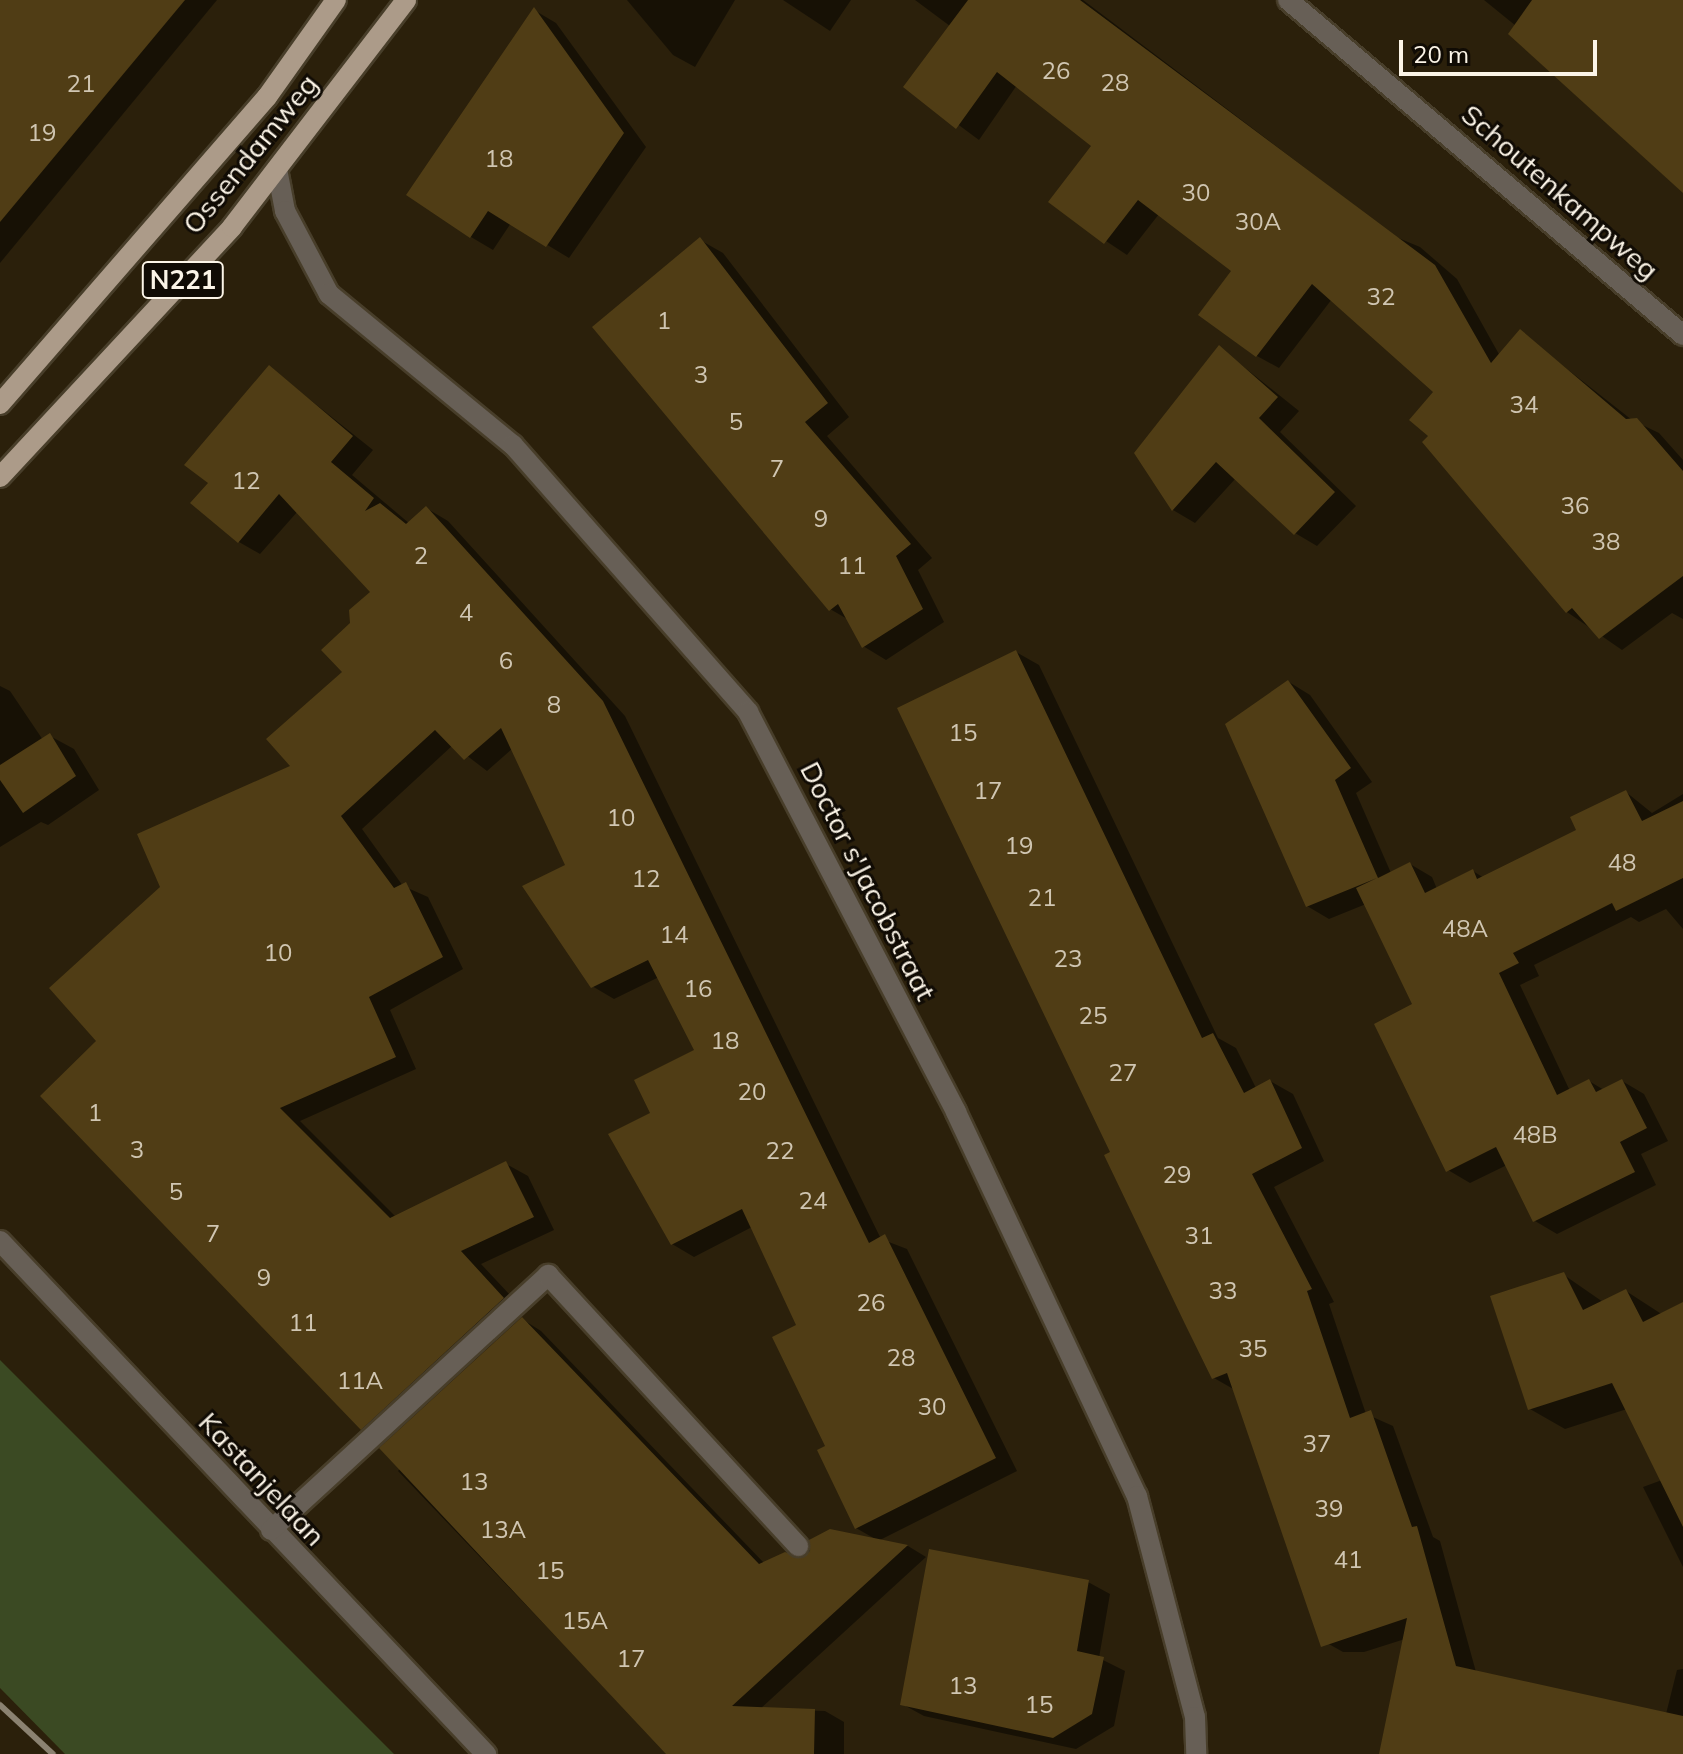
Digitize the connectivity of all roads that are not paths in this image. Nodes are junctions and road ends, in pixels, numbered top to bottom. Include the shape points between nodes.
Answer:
1 (336, 0) edge
2 (406, 0) edge
3 (1288, 0) edge
4 (277, 169) junction
5 (1683, 335) edge
6 (0, 404) edge
7 (0, 477) edge
8 (0, 1241) edge
9 (271, 1530) junction
10 (798, 1546) dead end
11 (486, 1754) edge
12 (1196, 1754) edge

1 - 6 main road, Ossendamweg / N221 via 267,97
2 - 4 main road, Ossendamweg / N221
3 - 5 street, Schoutenkampweg
4 - 7 main road, Ossendamweg / N221 via 232,227
4 - 12 street, Doctor s'Jacobstraat via 285,211 329,294 513,445 748,712 956,1112 1137,1496 1195,1717
8 - 9 street, Kastanjelaan
9 - 10 street via 548,1275
9 - 11 street, Kastanjelaan

